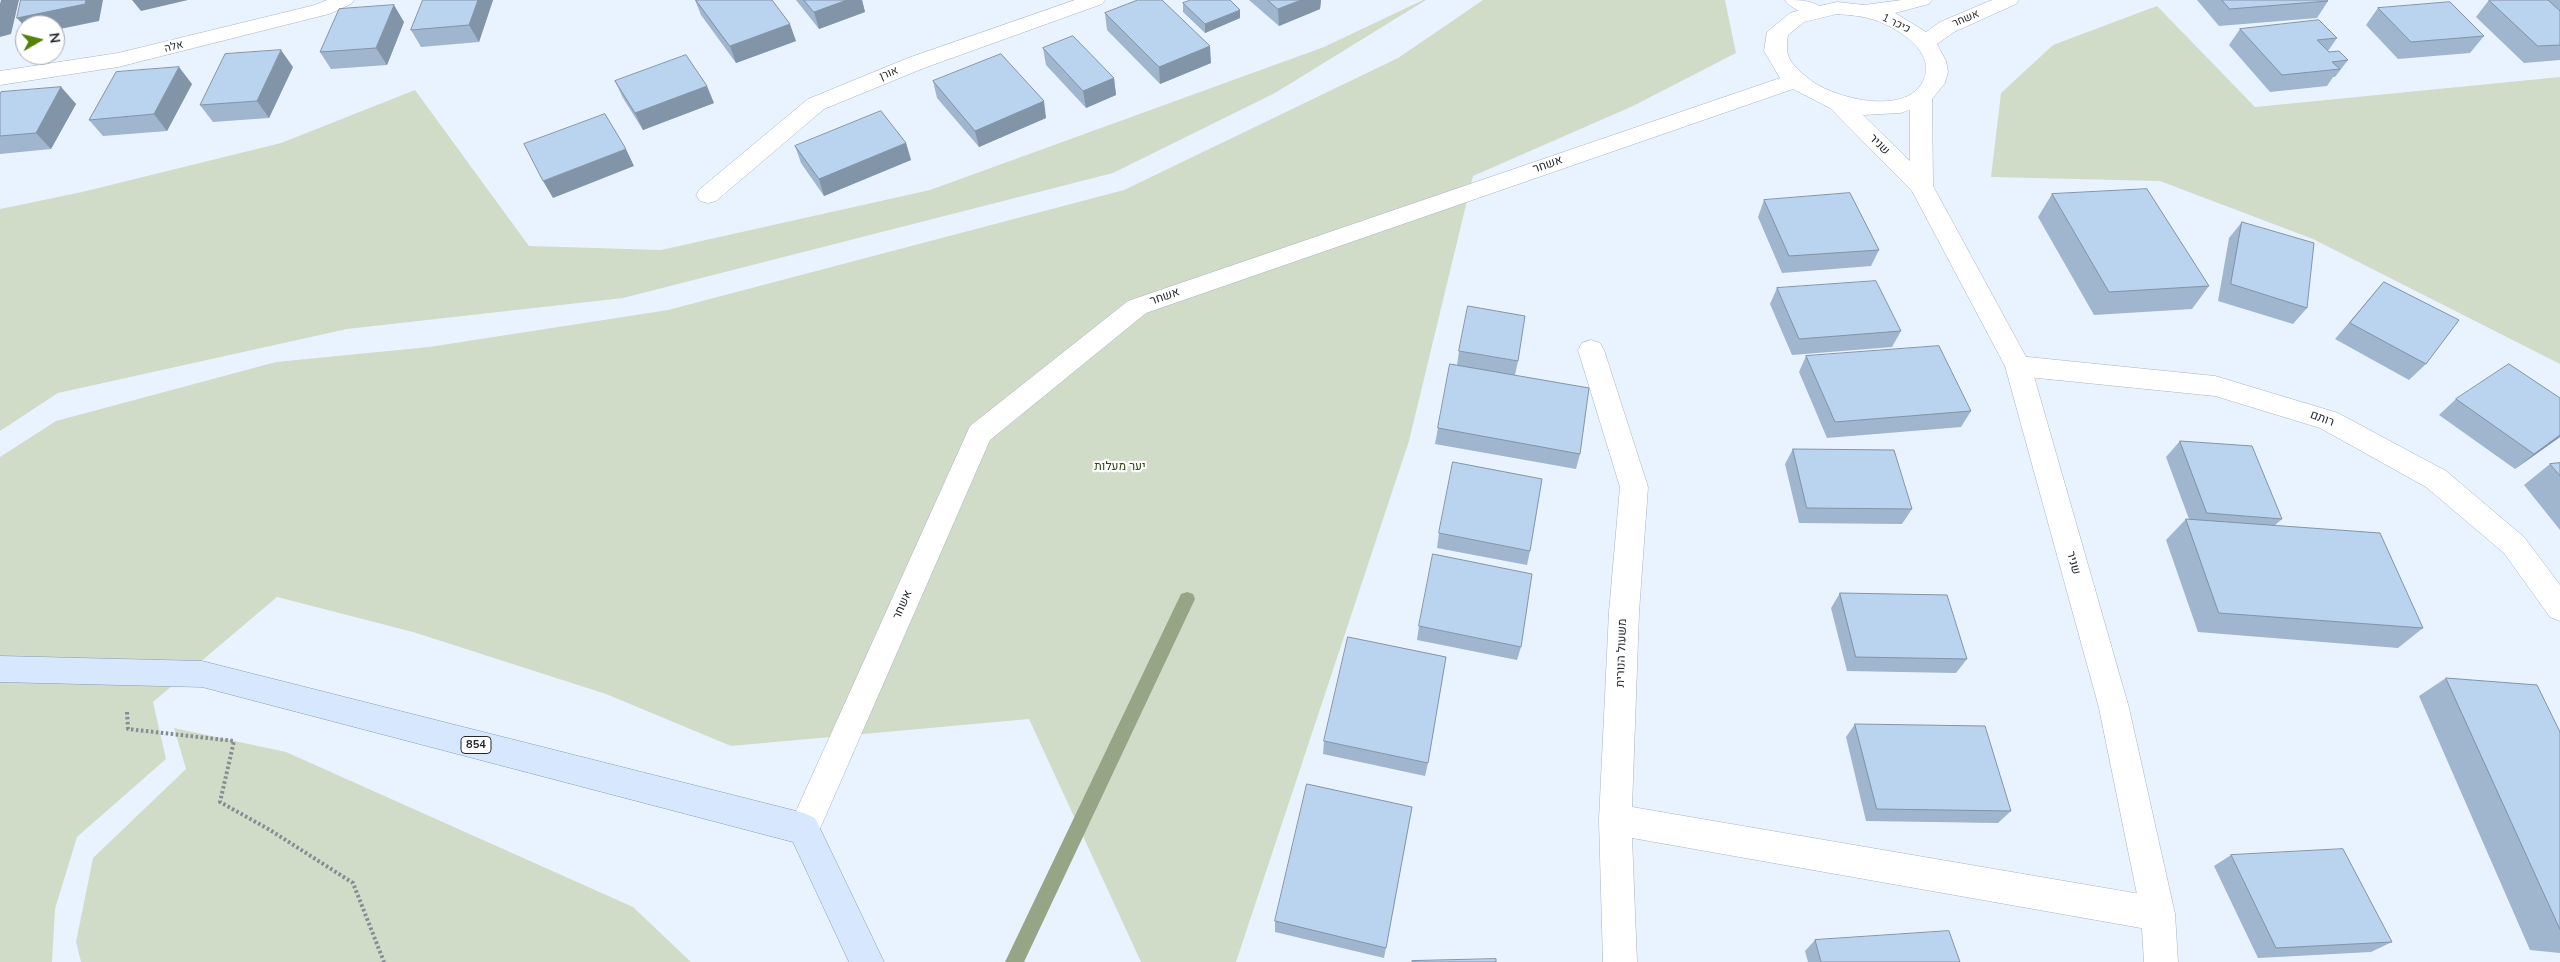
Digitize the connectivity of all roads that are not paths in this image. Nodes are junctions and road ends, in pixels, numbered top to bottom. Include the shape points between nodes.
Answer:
1 (344, 0) edge
2 (1095, 0) edge
3 (1922, 0) edge
4 (2008, 0) edge
5 (1805, 5) edge
6 (1862, 10) junction
7 (1925, 42) junction
8 (0, 78) edge
9 (1794, 81) junction
10 (1920, 99) junction
11 (1838, 103) junction
12 (1921, 186) junction
13 (708, 195) dead end
14 (1591, 350) dead end
15 (2018, 366) junction
16 (2560, 608) edge
17 (0, 669) edge
18 (1615, 820) junction
19 (804, 829) junction
20 (2158, 914) junction
21 (867, 962) edge
22 (1620, 962) edge
23 (2161, 962) edge

1 - 8 street, אלה via 322,10 118,60
2 - 13 street, אורן via 916,63 816,104
3 - 6 street via 1905,6
4 - 7 street, אשחר via 1947,27
5 - 6 street, כיכר 1
5 - 9 street, כיכר 1 via 1782,26 1775,38 1780,67
6 - 7 street, כיכר 1 via 1908,28
7 - 10 street, כיכר 1 via 1936,57 1938,73 1933,87
9 - 11 street, כיכר 1 via 1816,95
9 - 19 street, אשחר via 1137,307 979,432
10 - 11 street, כיכר 1 via 1899,107 1871,109
10 - 12 street, שניר
11 - 12 street, שניר
12 - 15 street, שניר
14 - 18 street, משעול הנורית via 1634,487 1624,612
15 - 16 street, רותם via 2215,386 2329,420 2436,479 2514,545
15 - 20 street, שניר via 2114,708
17 - 19 main road, 854 via 202,674
18 - 20 street
18 - 22 street, משעול הנורית
19 - 21 main road
20 - 23 street, שניר

